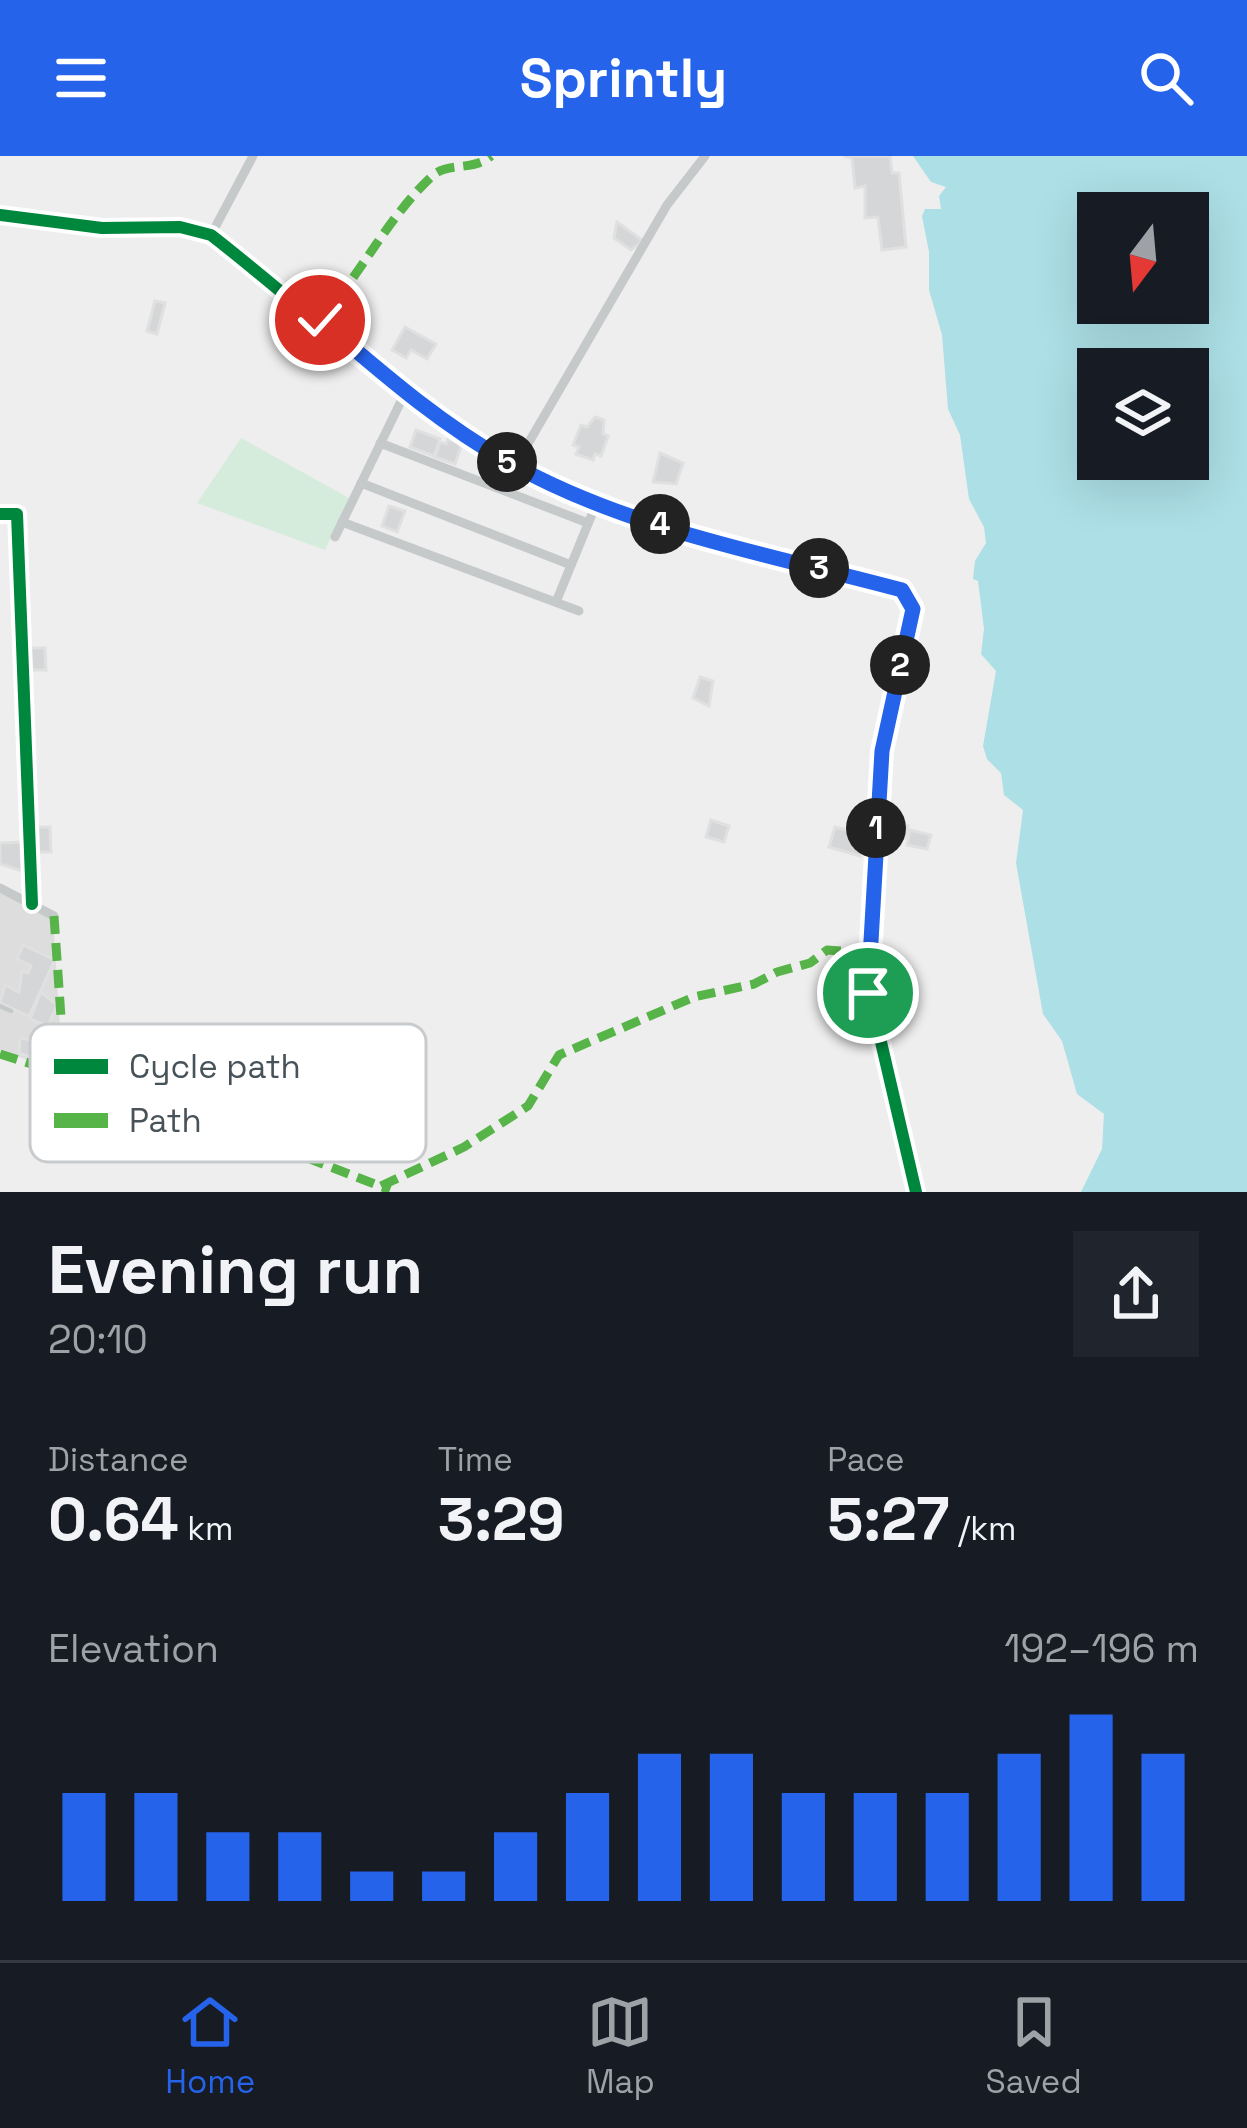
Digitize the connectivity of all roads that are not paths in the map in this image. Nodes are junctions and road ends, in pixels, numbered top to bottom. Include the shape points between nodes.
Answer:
1 (253, 156) edge
2 (705, 156) edge
3 (0, 215) edge
4 (211, 235) junction
5 (405, 393) junction
6 (380, 442) junction
7 (515, 466) junction
8 (361, 483) junction
9 (597, 502) junction
10 (0, 514) edge
11 (342, 522) junction
12 (588, 523) junction
13 (334, 537) dead end
14 (571, 565) junction
15 (556, 602) junction
16 (579, 610) dead end
17 (0, 888) edge
18 (32, 904) junction
19 (54, 916) dead end
20 (0, 1006) edge
21 (11, 1012) dead end
22 (916, 1192) edge

1 - 4 street
2 - 7 street via 667,205
3 - 4 street
4 - 5 street
5 - 6 street
5 - 7 street
6 - 8 street
6 - 12 street
7 - 9 street
8 - 11 street
8 - 14 street
9 - 12 street
9 - 22 street via 902,590 912,603 882,751 867,982
10 - 18 street via 17,514
11 - 13 street
11 - 15 street
12 - 14 street
14 - 15 street
15 - 16 street
17 - 18 street
18 - 19 street
20 - 21 lane

